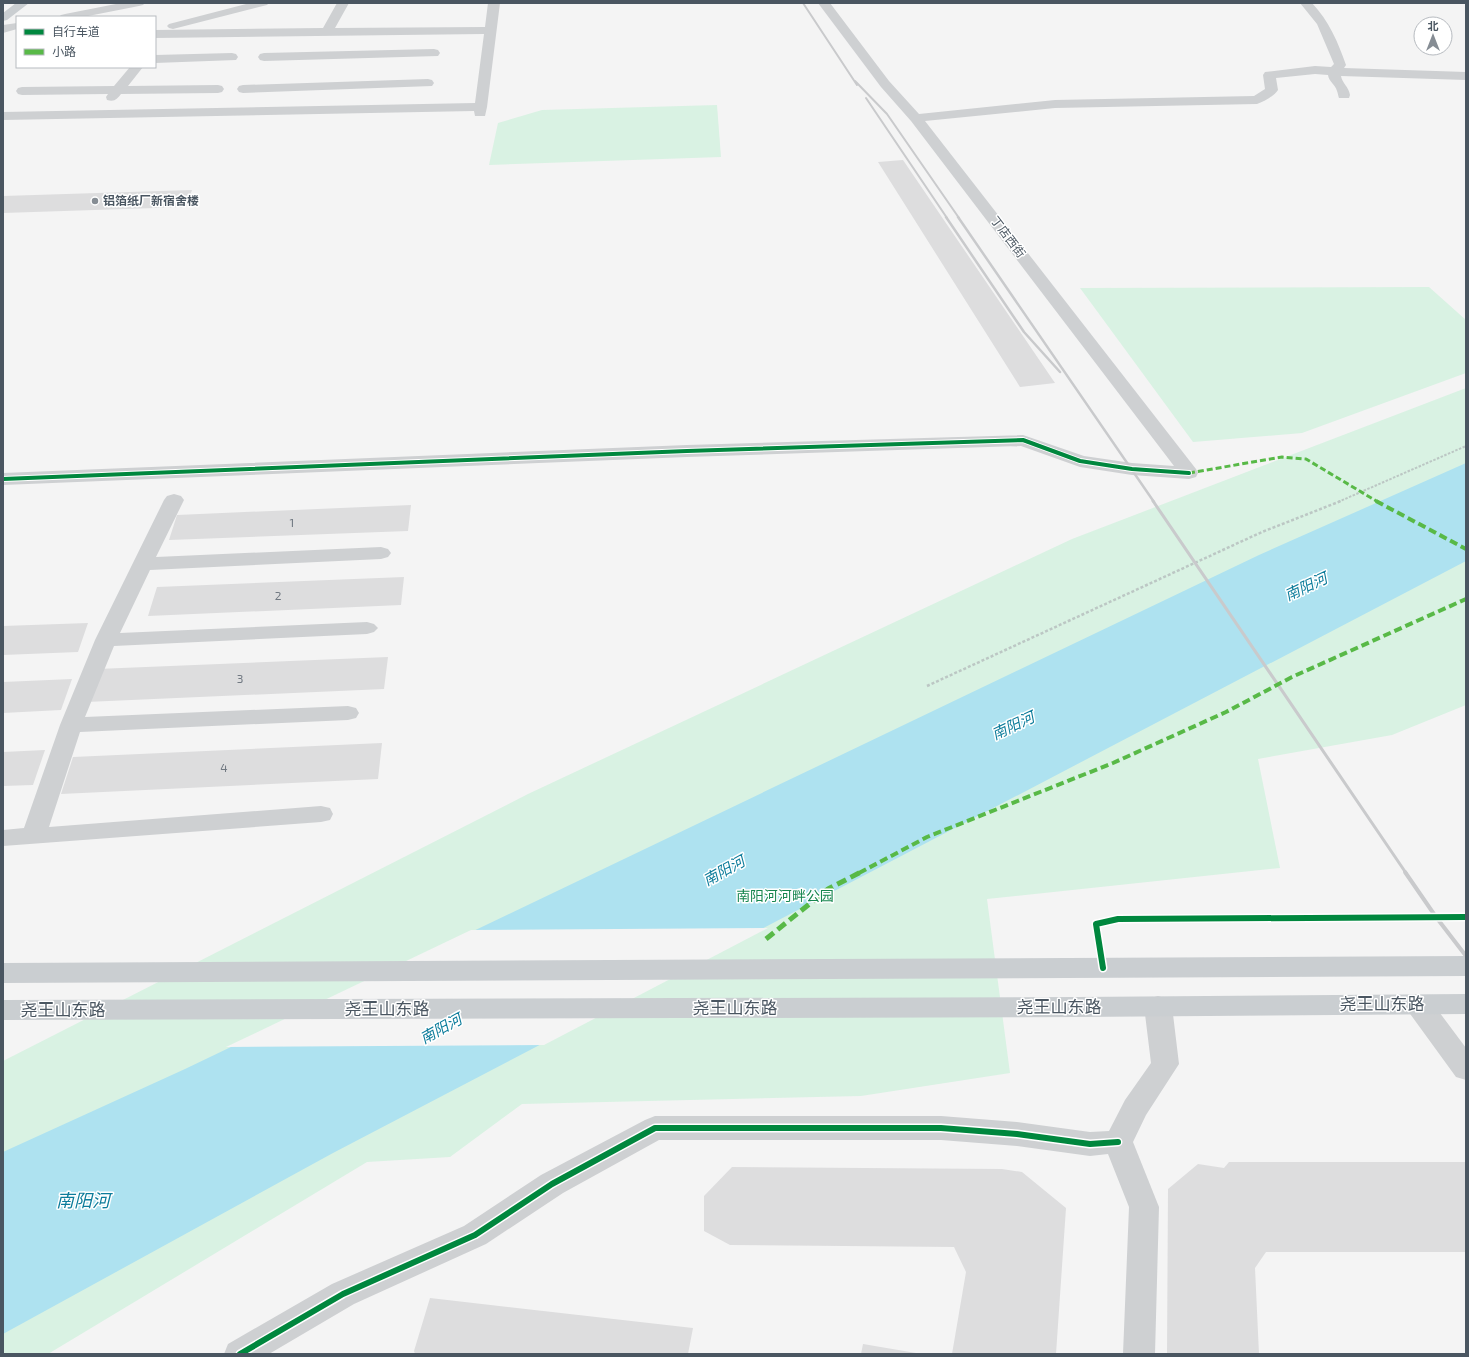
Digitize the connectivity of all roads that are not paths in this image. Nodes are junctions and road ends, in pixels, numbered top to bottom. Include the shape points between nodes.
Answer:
1 (23, 3) edge
2 (139, 3) edge
3 (263, 3) edge
4 (343, 3) edge
5 (494, 3) edge
6 (824, 3) edge
7 (1306, 3) edge
8 (34, 8) dead end
9 (24, 16) edge
10 (69, 16) edge
11 (9, 26) edge
12 (490, 30) junction
13 (156, 32) edge
14 (156, 32) edge
15 (281, 32) junction
16 (326, 32) junction
17 (434, 53) dead end
18 (232, 57) dead end
19 (264, 57) junction
20 (156, 59) edge
21 (136, 68) edge
22 (1334, 71) junction
23 (1466, 76) edge
24 (428, 83) dead end
25 (218, 89) dead end
26 (243, 89) junction
27 (22, 91) dead end
28 (1344, 95) dead end
29 (228, 112) junction
30 (97, 115) junction
31 (3, 116) edge
32 (916, 118) junction
33 (3, 479) edge
34 (174, 500) dead end
35 (381, 553) dead end
36 (143, 564) junction
37 (367, 628) dead end
38 (106, 640) junction
39 (348, 713) dead end
40 (72, 725) junction
41 (321, 814) dead end
42 (34, 836) junction
43 (3, 838) edge
44 (1466, 966) edge
45 (3, 973) edge
46 (1418, 1004) junction
47 (1466, 1004) edge
48 (1158, 1006) junction
49 (3, 1010) edge
50 (1466, 1069) edge
51 (1118, 1142) junction
52 (240, 1354) edge
53 (1139, 1354) edge

1 - 11 main road
2 - 10 street
3 - 13 street via 217,13
4 - 16 street
5 - 12 street
6 - 32 street, 丁店西街 via 885,84
7 - 22 street via 1318,14 1329,36 1340,65
8 - 9 main road
12 - 16 street
12 - 29 street via 480,110
14 - 15 street
15 - 16 street
15 - 19 street
17 - 19 street
18 - 20 street
19 - 26 street
21 - 30 street
22 - 23 street
22 - 28 street
22 - 32 street via 1315,70 1269,75 1272,90 1257,100 1055,104
24 - 26 street
25 - 27 street
26 - 29 street
29 - 30 street
30 - 31 street
32 - 33 street, 丁店西街 via 1189,474 1080,461 1023,440
34 - 36 street
35 - 36 street
36 - 38 street
37 - 38 street
38 - 40 street
39 - 40 street
40 - 42 street
41 - 42 street
42 - 43 street
44 - 45 main road
46 - 47 main road, 尧王山东路
46 - 48 main road, 尧王山东路
46 - 50 street
48 - 49 main road, 尧王山东路
48 - 51 street via 1165,1064 1135,1108
51 - 52 street via 1090,1144 1017,1134 940,1128 655,1128 552,1184 475,1236 343,1294
51 - 53 street via 1144,1207

